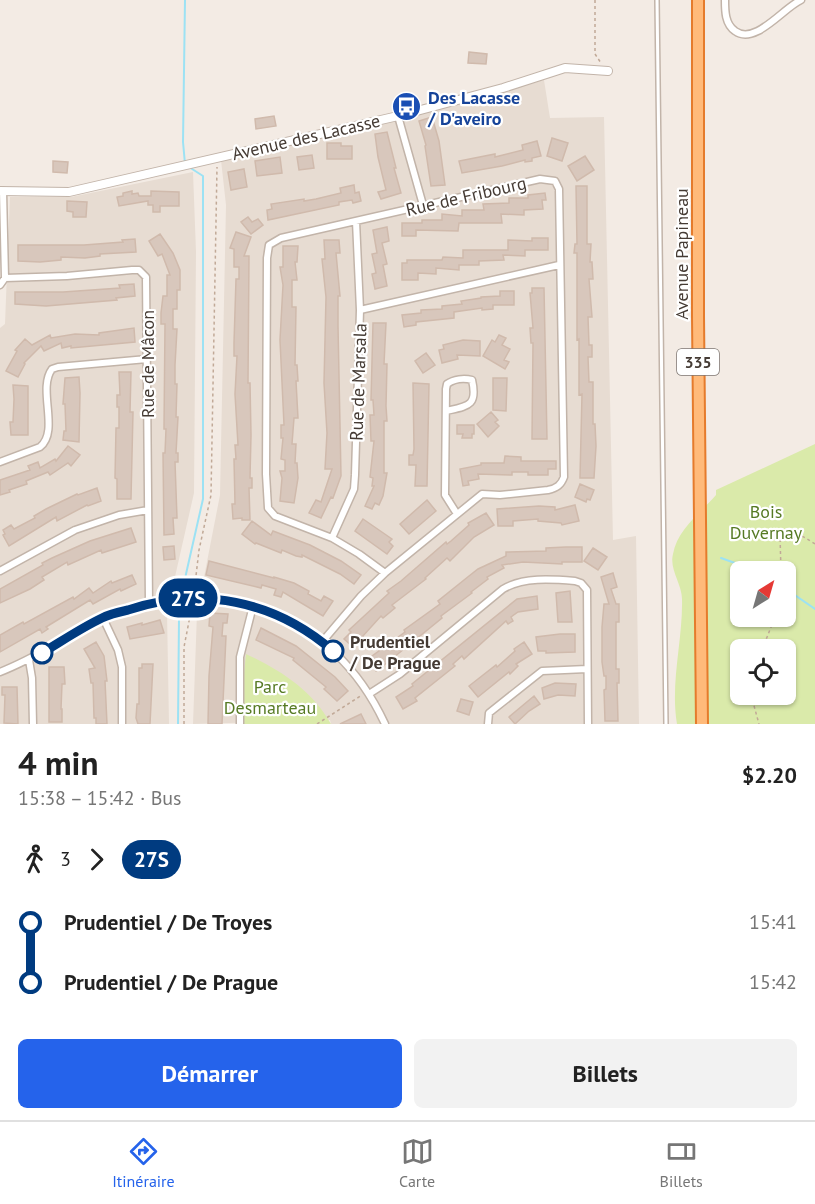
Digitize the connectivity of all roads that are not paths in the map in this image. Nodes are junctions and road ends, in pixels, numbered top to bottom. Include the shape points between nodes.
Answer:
1 (657, 0) edge
2 (698, 0) edge
3 (724, 0) edge
4 (801, 0) edge
5 (608, 71) road end
6 (398, 116) junction
7 (2, 191) edge
8 (423, 205) junction
9 (356, 221) junction
10 (560, 265) junction
11 (5, 278) junction
12 (0, 285) edge
13 (360, 310) junction
14 (147, 359) junction
15 (446, 411) junction
16 (0, 462) edge
17 (148, 510) junction
18 (457, 514) junction
19 (332, 538) junction
20 (0, 571) edge
21 (385, 573) junction
22 (149, 603) junction
23 (253, 606) junction
24 (103, 618) junction
25 (322, 642) junction
26 (29, 660) junction
27 (587, 669) junction
28 (0, 672) edge
29 (368, 692) junction
30 (33, 724) edge
31 (122, 724) edge
32 (240, 724) edge
33 (385, 724) edge
34 (488, 724) edge
35 (588, 724) edge
36 (666, 724) edge
37 (702, 724) edge

1 - 36 lane
2 - 37 highway, Avenue Papineau / 335
3 - 4 street via 727,22 733,30 749,35
5 - 6 street, Avenue des Lacasse via 565,68
6 - 7 street, Avenue des Lacasse via 69,192
6 - 8 street
7 - 11 street
8 - 9 street, Rue de Fribourg
8 - 10 street, Rue de Fribourg via 540,179 555,181 559,189
9 - 13 street, Rue de Marsala
9 - 19 street, Rue de Fribourg via 281,238 269,245 267,258 268,508 275,516
10 - 13 street
10 - 18 street, Rue de Fribourg via 562,482 556,489 482,494
11 - 12 street
11 - 14 street, Rue de Mâcon via 139,270 147,282
13 - 19 street, Rue de Marsala via 354,489
14 - 16 street via 52,369 48,380 47,438 40,447
14 - 17 street, Rue de Mâcon
15 - 15 street via 472,403 472,380 447,384
15 - 18 street via 445,495
17 - 20 street via 75,530
17 - 22 street, Rue de Mâcon
18 - 21 street, Rue de Fribourg
19 - 21 street, Rue de Fribourg
21 - 25 street, Rue de Fribourg
22 - 23 street via 194,598
22 - 24 street
23 - 25 street via 291,622
23 - 32 street via 240,657
24 - 26 street
24 - 31 street via 122,667
25 - 29 street
26 - 28 street
26 - 30 street
27 - 29 street via 587,590 581,582 528,580 503,589 400,674
27 - 34 street via 536,673 489,713
27 - 35 street
29 - 33 street

